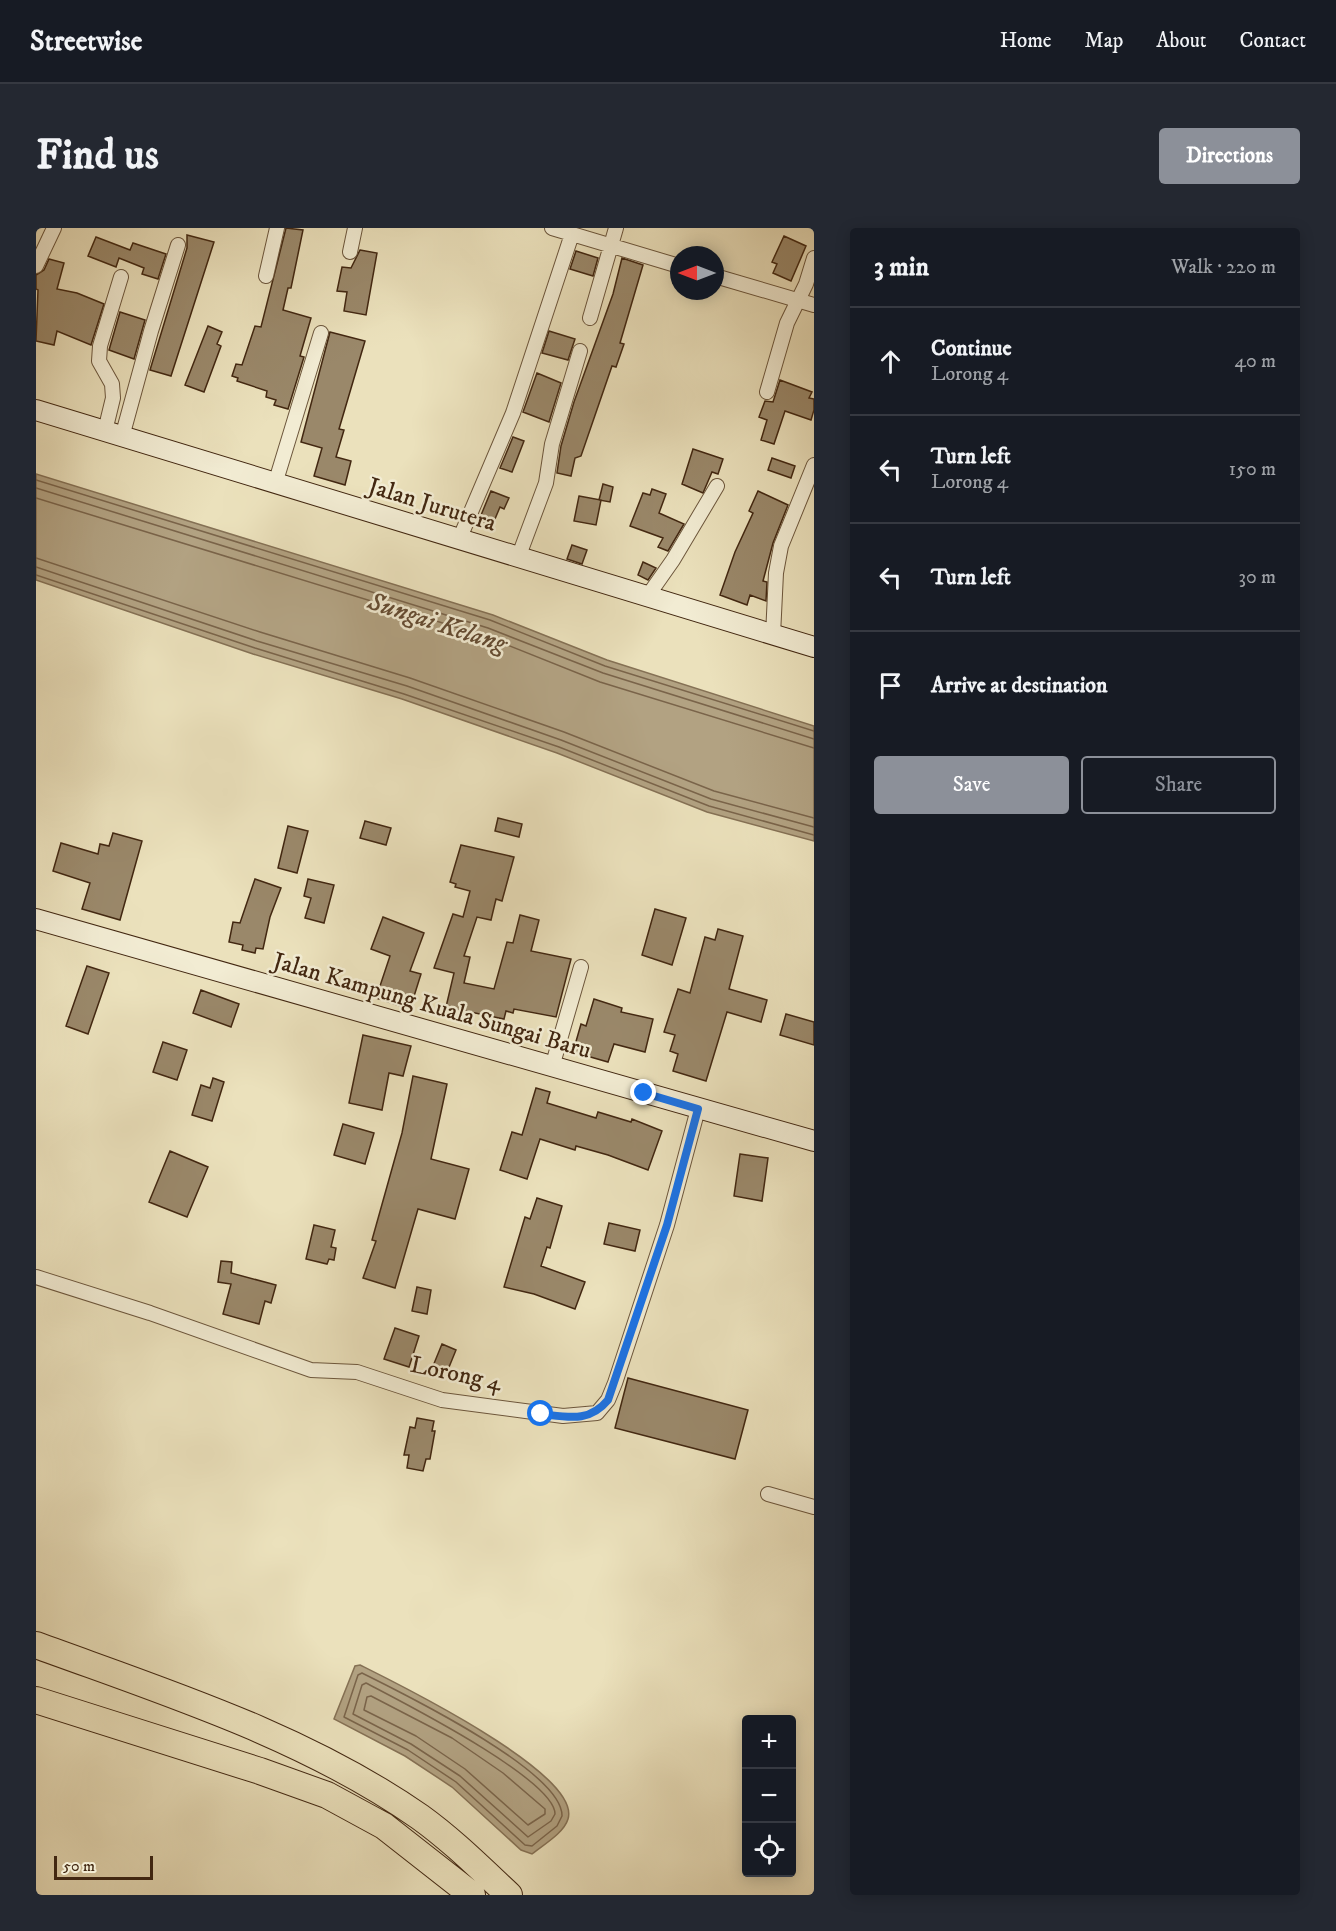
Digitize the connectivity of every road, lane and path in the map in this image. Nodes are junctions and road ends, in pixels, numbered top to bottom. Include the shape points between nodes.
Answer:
1 (54, 228) edge
2 (276, 228) edge
3 (355, 228) edge
4 (552, 228) edge
5 (616, 228) edge
6 (572, 234) junction
7 (178, 245) dead end
8 (612, 246) junction
9 (350, 252) dead end
10 (814, 258) edge
11 (670, 263) edge
12 (36, 266) edge
13 (266, 276) dead end
14 (121, 277) dead end
15 (724, 279) edge
16 (798, 300) junction
17 (814, 305) edge
18 (590, 318) dead end
19 (321, 333) dead end
20 (580, 351) dead end
21 (767, 392) dead end
22 (36, 410) edge
23 (114, 434) junction
24 (814, 465) edge
25 (275, 484) junction
26 (717, 486) dead end
27 (459, 540) junction
28 (518, 558) junction
29 (647, 597) junction
30 (773, 635) junction
31 (814, 647) edge
32 (36, 919) edge
33 (581, 967) dead end
34 (552, 1067) junction
35 (698, 1109) junction
36 (814, 1141) edge
37 (36, 1277) edge
38 (768, 1494) dead end
39 (814, 1507) edge
40 (36, 1645) edge
41 (36, 1700) edge
42 (472, 1895) edge
43 (508, 1895) edge

1 - 12 street
2 - 13 street
3 - 9 street
4 - 6 street
5 - 8 street
6 - 8 street
6 - 27 street via 513,413
7 - 23 street
8 - 11 street
8 - 18 street
10 - 16 street
14 - 23 street via 99,361 112,384
15 - 16 street
16 - 17 street
16 - 21 street via 787,323
19 - 25 street
20 - 28 street via 552,444 546,483
22 - 23 street, Jalan Jurutera
23 - 25 street, Jalan Jurutera
24 - 30 street via 781,546
25 - 27 street, Jalan Jurutera
26 - 29 street
27 - 28 street, Jalan Jurutera
28 - 29 street, Jalan Jurutera
29 - 30 street, Jalan Jurutera
30 - 31 street, Jalan Jurutera
32 - 34 street, Jalan Kampung Kuala Sungai Baru
33 - 34 street
34 - 35 street, Jalan Kampung Kuala Sungai Baru
35 - 36 street, Jalan Kampung Kuala Sungai Baru
35 - 37 street, Lorong 4 via 667,1225 619,1373 608,1400 597,1413 563,1416 442,1400 357,1372 312,1370
38 - 39 street
40 - 43 highway via 191,1702 329,1762 421,1818
41 - 42 highway via 327,1795 384,1826

